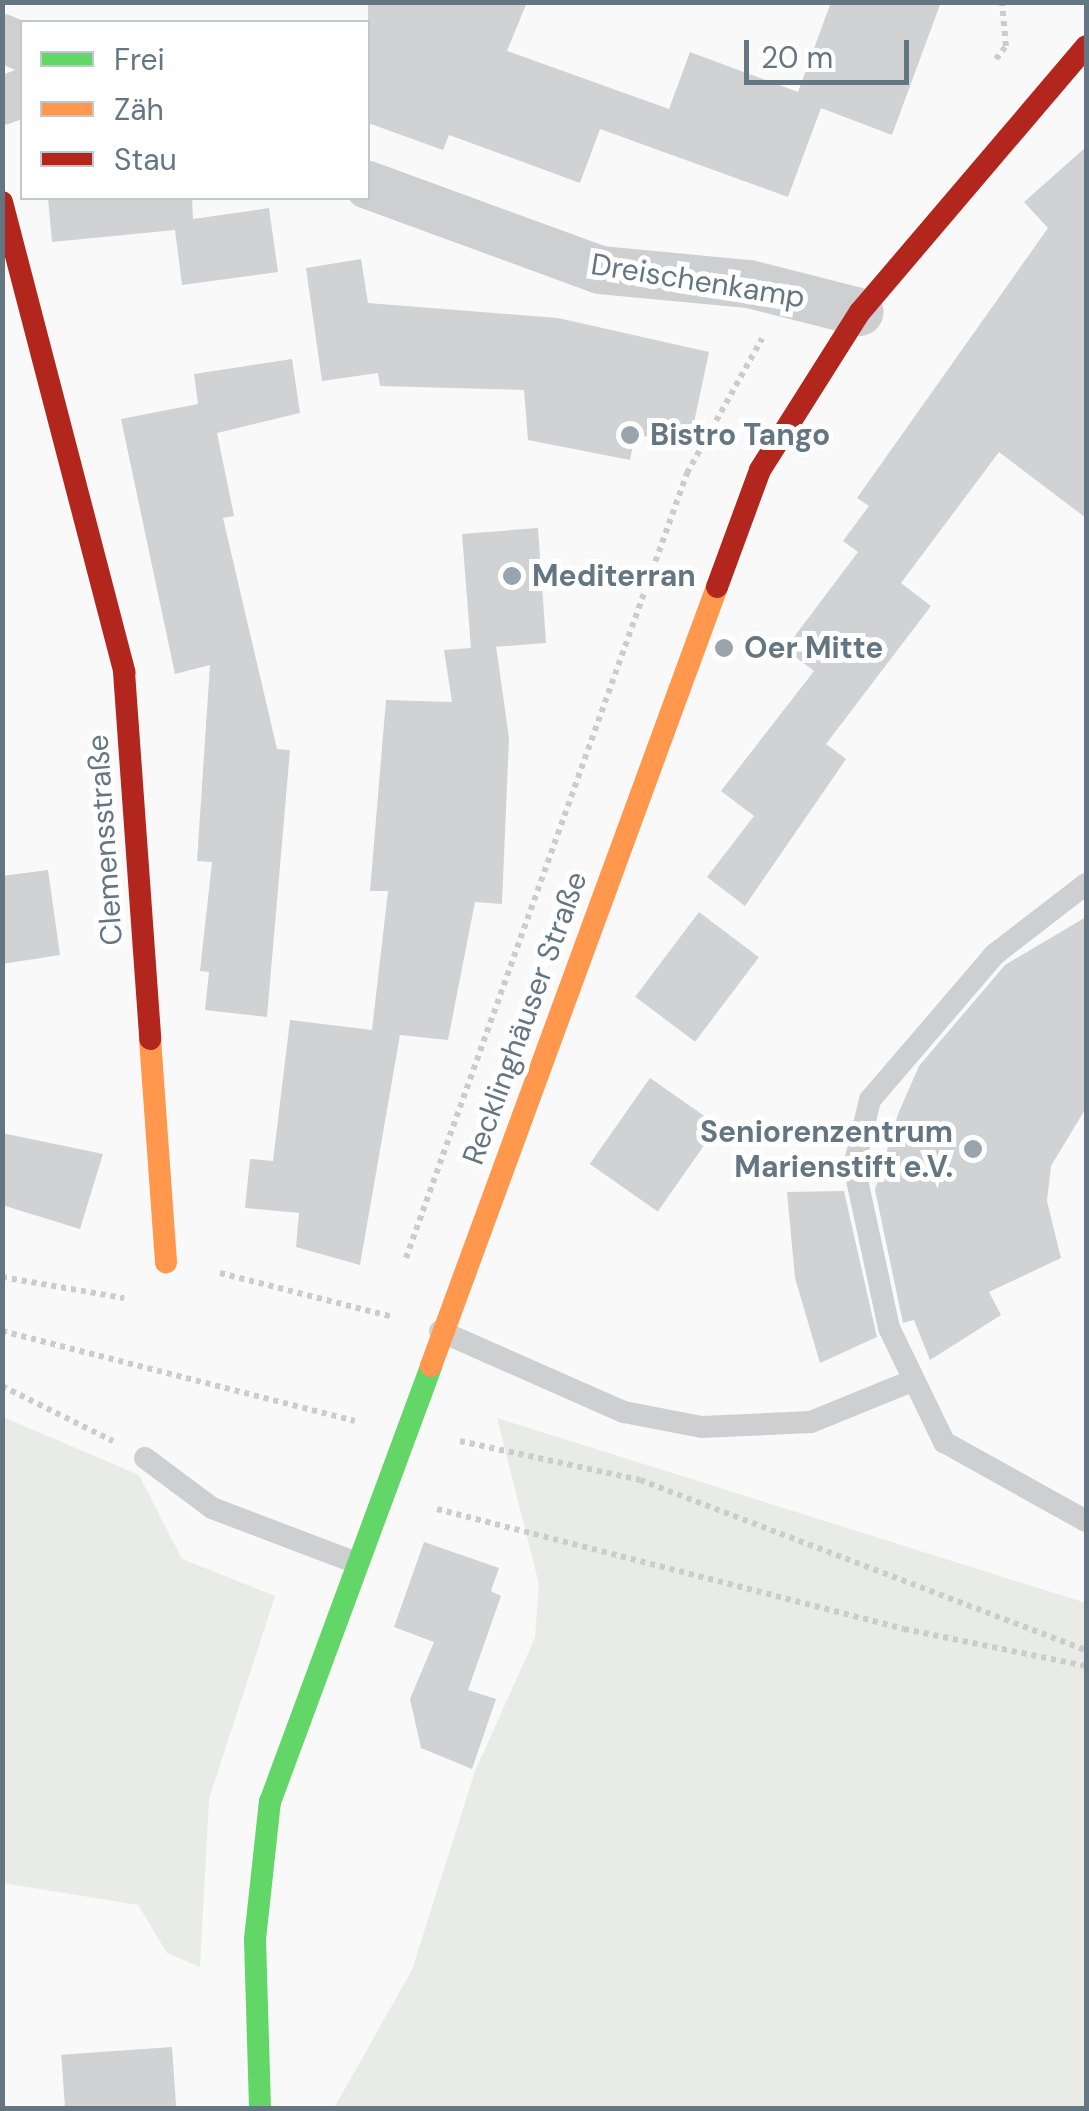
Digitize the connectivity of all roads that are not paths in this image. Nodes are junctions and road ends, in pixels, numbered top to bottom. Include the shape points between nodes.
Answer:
1 (1086, 46) edge
2 (370, 186) edge
3 (2, 202) edge
4 (860, 312) junction
5 (1086, 884) edge
6 (166, 1262) road end
7 (437, 1329) junction
8 (909, 1382) junction
9 (145, 1458) road end
10 (1086, 1521) edge
11 (354, 1562) junction
12 (260, 2108) edge

1 - 4 street, Recklinghäuser Straße
2 - 4 street, Dreischenkamp via 600,270 749,284
3 - 6 street, Clemensstraße via 124,672
4 - 7 street, Recklinghäuser Straße via 760,470
5 - 8 lane via 995,954 870,1100 854,1166 864,1239
7 - 8 lane via 624,1412 702,1427 811,1422
7 - 11 street, Recklinghäuser Straße
8 - 10 lane via 944,1442
9 - 11 lane via 212,1508
11 - 12 street, Recklinghäuser Straße via 270,1802 258,1871

